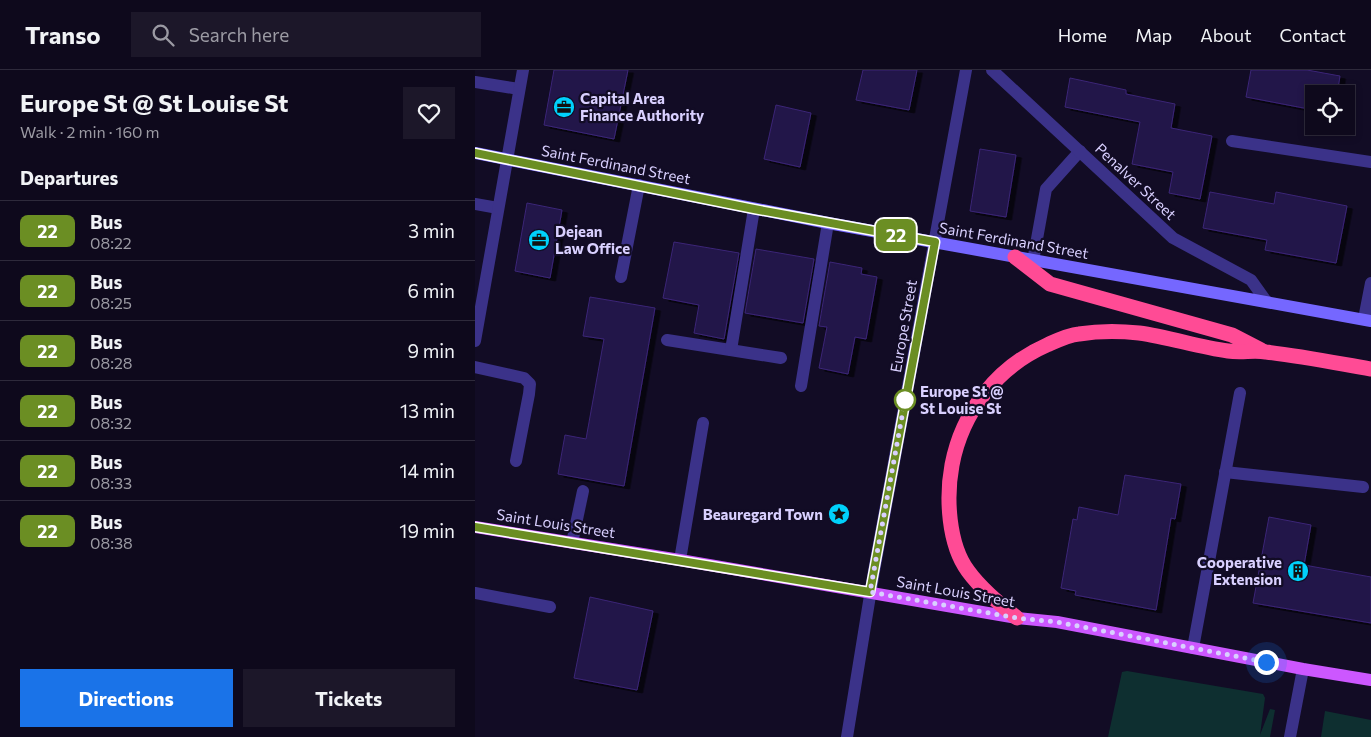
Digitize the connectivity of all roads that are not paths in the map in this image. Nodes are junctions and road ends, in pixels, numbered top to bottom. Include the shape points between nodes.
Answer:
1 (523, 70) edge
2 (966, 70) edge
3 (992, 70) edge
4 (475, 82) edge
5 (519, 89) junction
6 (1232, 141) dead end
7 (1080, 151) junction
8 (475, 153) edge
9 (506, 158) junction
10 (1371, 162) edge
11 (639, 185) junction
12 (475, 204) edge
13 (498, 208) junction
14 (754, 209) junction
15 (828, 223) junction
16 (935, 242) junction
17 (1015, 258) junction
18 (1033, 261) junction
19 (621, 277) dead end
20 (1371, 283) edge
21 (1266, 301) junction
22 (1368, 320) edge
23 (667, 340) dead end
24 (475, 341) edge
25 (731, 350) junction
26 (1265, 351) junction
27 (781, 358) dead end
28 (475, 367) edge
29 (1371, 369) edge
30 (801, 386) dead end
31 (1240, 393) dead end
32 (703, 423) dead end
33 (516, 460) dead end
34 (1225, 472) junction
35 (1363, 487) dead end
36 (583, 491) dead end
37 (475, 527) edge
38 (572, 543) junction
39 (680, 560) junction
40 (870, 592) junction
41 (475, 593) edge
42 (551, 607) dead end
43 (1017, 618) junction
44 (1193, 648) junction
45 (1303, 669) junction
46 (1371, 680) edge
47 (847, 737) edge
48 (1290, 737) edge

1 - 5 street
2 - 16 street, Europe Street
3 - 7 street, Penalver Street
4 - 5 street
5 - 9 street
6 - 10 street
7 - 18 street via 1046,189
7 - 21 street, Penalver Street via 1173,238 1251,280
8 - 9 main road, Saint Ferdinand Street
9 - 11 main road, Saint Ferdinand Street
9 - 13 street
11 - 14 main road, Saint Ferdinand Street
11 - 19 street
12 - 13 street
13 - 24 street
14 - 15 main road, Saint Ferdinand Street
14 - 25 street
15 - 16 main road, Saint Ferdinand Street
15 - 30 street
16 - 17 main road, Saint Ferdinand Street
16 - 40 street, Europe Street
17 - 18 main road, Saint Ferdinand Street
17 - 26 highway via 1050,284 1232,335
18 - 21 main road, Saint Ferdinand Street
20 - 22 street
21 - 22 main road, Saint Ferdinand Street
23 - 25 street
25 - 27 street
26 - 29 highway
26 - 43 highway via 1230,352 1139,333 1077,334 1033,351 982,394 955,448 949,495 950,521 955,545 967,570
28 - 33 street via 524,378 529,384
31 - 34 street
32 - 39 street
34 - 35 street
34 - 44 street
36 - 38 street
37 - 38 main road, Saint Louis Street
38 - 39 main road, Saint Louis Street
39 - 40 main road, Saint Louis Street
40 - 43 main road, Saint Louis Street
40 - 47 street, Europe Street
41 - 42 street
43 - 44 main road, Saint Louis Street via 1057,622
44 - 45 main road, Saint Louis Street
45 - 46 main road, Saint Louis Street
45 - 48 street

